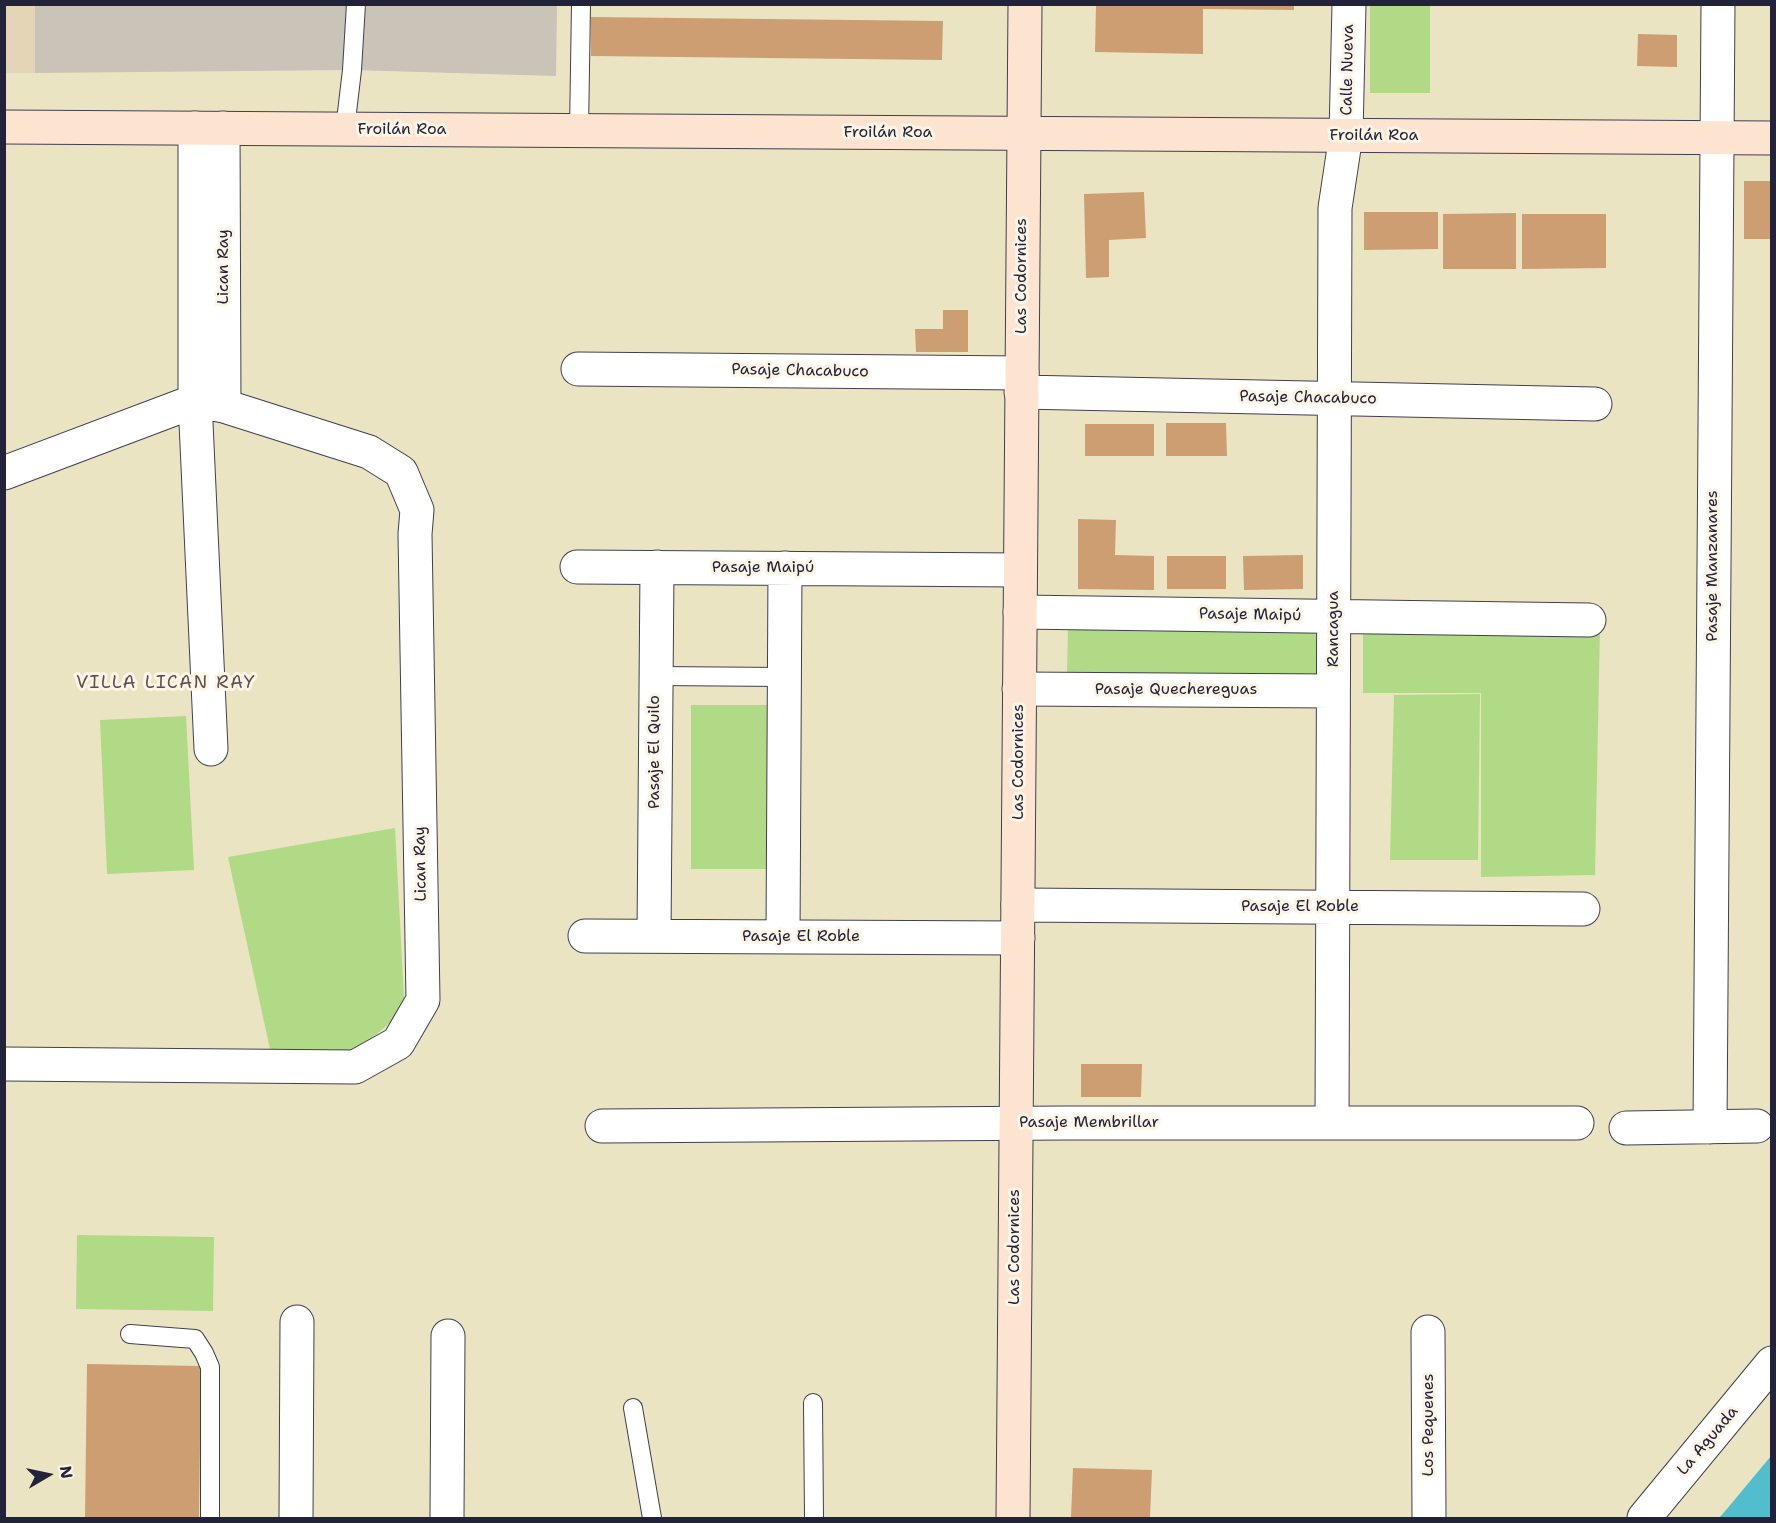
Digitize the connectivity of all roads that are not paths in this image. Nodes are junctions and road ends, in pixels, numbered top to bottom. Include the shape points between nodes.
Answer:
1 (356, 4) edge
2 (581, 4) edge
3 (1024, 4) edge
4 (1349, 4) edge
5 (1718, 4) edge
6 (4, 127) edge
7 (209, 128) junction
8 (345, 129) junction
9 (579, 131) junction
10 (1023, 134) junction
11 (1347, 135) junction
12 (1716, 138) junction
13 (1772, 138) edge
14 (578, 369) dead end
15 (1022, 383) junction
16 (1335, 399) junction
17 (210, 404) junction
18 (1594, 404) dead end
19 (4, 473) edge
20 (577, 567) dead end
21 (657, 567) junction
22 (785, 568) junction
23 (1020, 570) junction
24 (1020, 612) junction
25 (1334, 617) junction
26 (1589, 620) dead end
27 (656, 676) junction
28 (784, 677) junction
29 (1019, 689) junction
30 (1334, 691) junction
31 (212, 749) dead end
32 (1018, 904) junction
33 (1332, 907) junction
34 (1583, 909) dead end
35 (585, 936) dead end
36 (654, 936) junction
37 (783, 937) junction
38 (1018, 938) junction
39 (4, 1064) edge
40 (1016, 1123) junction
41 (1332, 1123) junction
42 (1577, 1123) dead end
43 (602, 1126) dead end
44 (1757, 1126) dead end
45 (1710, 1127) junction
46 (1626, 1128) dead end
47 (297, 1322) dead end
48 (1428, 1332) dead end
49 (130, 1334) dead end
50 (448, 1336) dead end
51 (1772, 1363) edge
52 (813, 1403) dead end
53 (633, 1408) dead end
54 (210, 1518) edge
55 (296, 1518) edge
56 (447, 1518) edge
57 (652, 1518) edge
58 (814, 1518) edge
59 (1013, 1518) edge
60 (1429, 1518) edge
61 (1644, 1518) edge

1 - 8 lane
2 - 9 lane
3 - 10 main road, Las Codornices
4 - 11 street, Calle Nueva
5 - 12 street, Pasaje Manzanares
6 - 7 main road, Froilán Roa
7 - 8 main road, Froilán Roa
7 - 17 street, Lican Ray
8 - 9 main road, Froilán Roa
9 - 10 main road, Froilán Roa
10 - 11 main road, Froilán Roa
10 - 15 main road, Las Codornices
11 - 12 main road, Froilán Roa
11 - 16 street, Rancagua via 1335,208
12 - 13 main road, Froilán Roa
12 - 45 street, Pasaje Manzanares
14 - 15 street, Pasaje Chacabuco
15 - 16 street, Pasaje Chacabuco
15 - 23 main road, Las Codornices
16 - 18 street, Pasaje Chacabuco
16 - 25 street, Rancagua
17 - 19 street
17 - 31 street, Lican Ray
17 - 39 street, Lican Ray via 369,452 401,472 417,510 423,1000 398,1043 355,1067
20 - 21 street, Pasaje Maipú
21 - 22 street, Pasaje Maipú
21 - 27 street, Pasaje El Quilo
22 - 23 street, Pasaje Maipú
22 - 28 street
23 - 24 main road, Las Codornices
24 - 25 street, Pasaje Maipú
24 - 29 main road, Las Codornices
25 - 26 street, Pasaje Maipú
25 - 30 street, Rancagua
27 - 28 lane
27 - 36 street, Pasaje El Quilo
28 - 37 street
29 - 30 street, Pasaje Quechereguas
29 - 32 main road, Las Codornices
30 - 33 street, Rancagua
32 - 33 street, Pasaje El Roble
32 - 38 main road, Las Codornices
33 - 34 street, Pasaje El Roble
33 - 41 street, Rancagua
35 - 36 street, Pasaje El Roble
36 - 37 street, Pasaje El Roble
37 - 38 street, Pasaje El Roble
38 - 40 main road, Las Codornices
40 - 41 street, Pasaje Membrillar
40 - 43 street, Pasaje Membrillar
40 - 59 main road, Las Codornices
41 - 42 street, Pasaje Membrillar
44 - 45 street
45 - 46 street
47 - 55 street
48 - 60 street, Los Pequenes
49 - 54 lane via 195,1340 204,1353 210,1367
50 - 56 street
51 - 61 street, La Aguada
52 - 58 lane
53 - 57 lane

